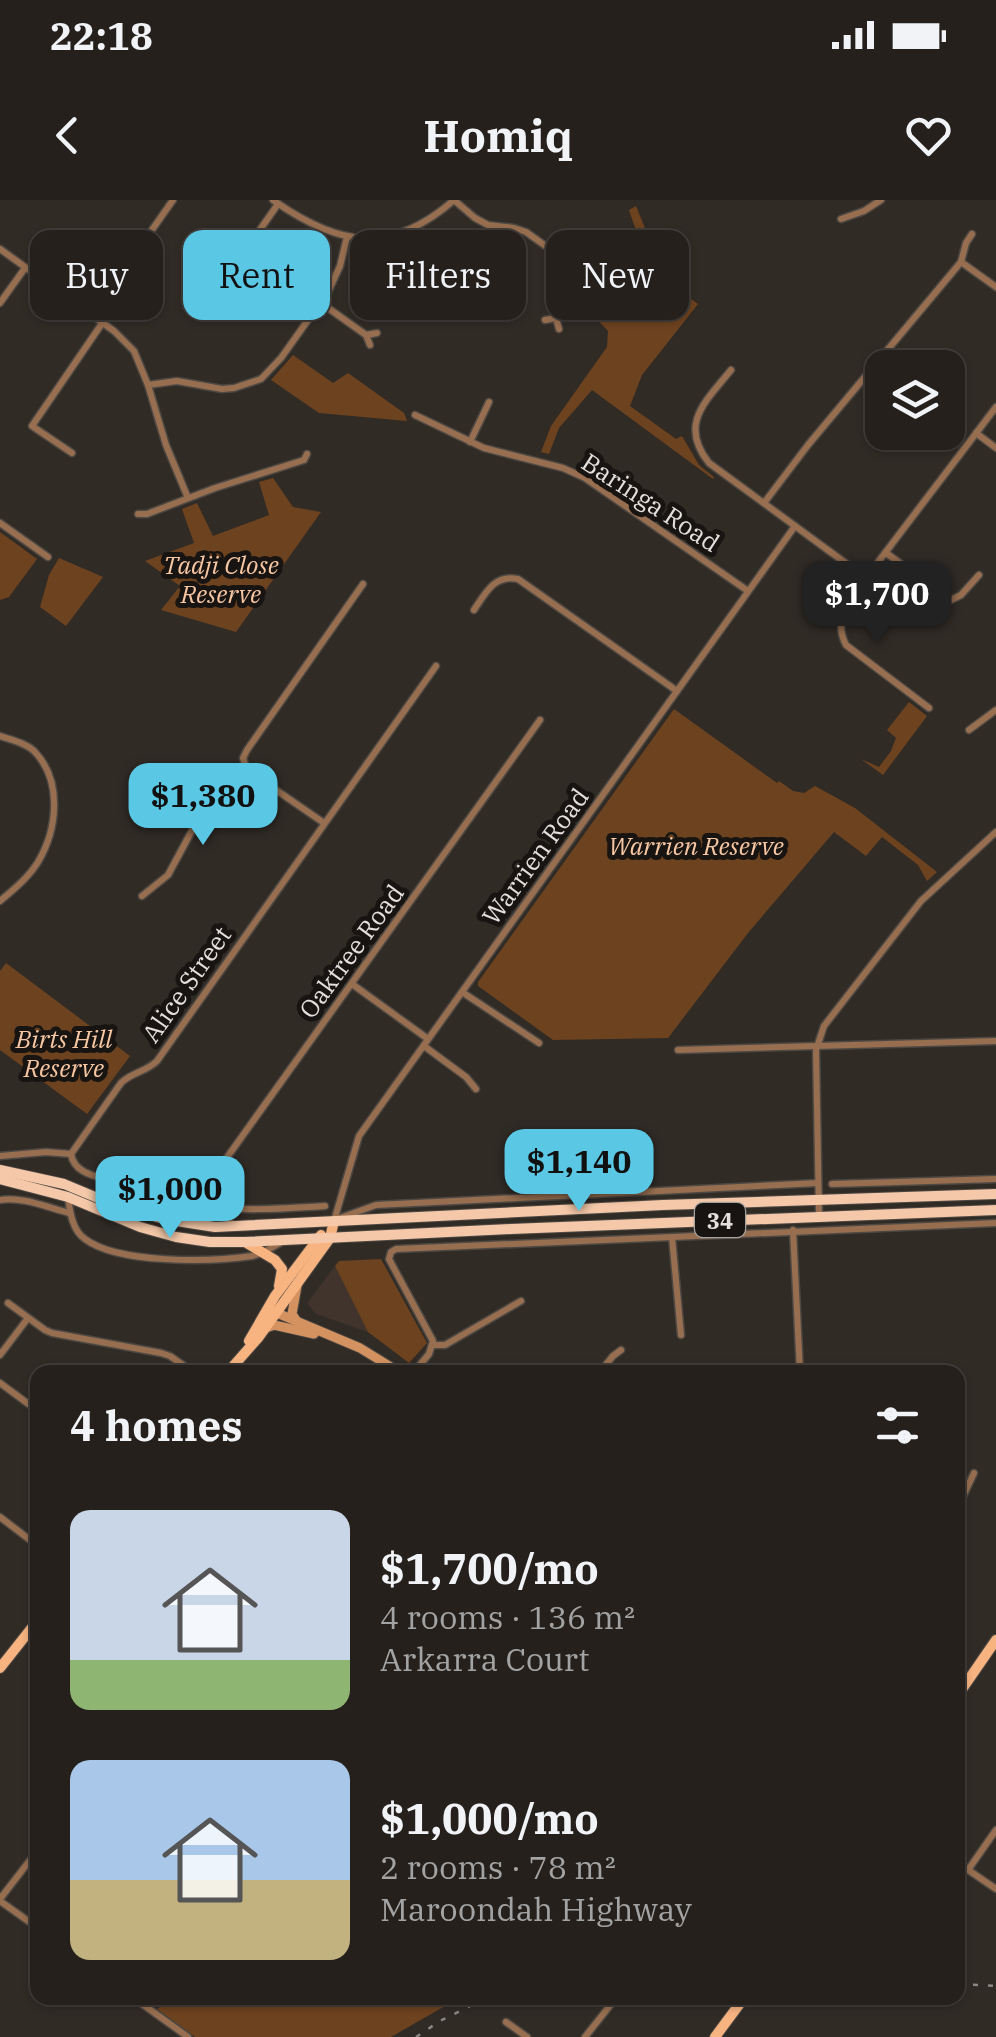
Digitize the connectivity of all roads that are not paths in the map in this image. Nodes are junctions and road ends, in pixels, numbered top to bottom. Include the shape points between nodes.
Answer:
1 (173, 200) edge
2 (454, 200) edge
3 (881, 200) edge
4 (276, 202) edge
5 (840, 219) dead end
6 (152, 230) edge
7 (258, 230) edge
8 (407, 230) edge
9 (972, 234) dead end
10 (347, 237) junction
11 (350, 237) edge
12 (546, 246) edge
13 (0, 249) edge
14 (961, 262) junction
15 (25, 268) junction
16 (996, 287) edge
17 (330, 288) edge
18 (0, 303) edge
19 (330, 309) edge
20 (309, 320) edge
21 (557, 320) edge
22 (103, 322) junction
23 (560, 330) dead end
24 (376, 333) dead end
25 (366, 334) junction
26 (370, 345) dead end
27 (731, 370) dead end
28 (148, 385) junction
29 (489, 402) dead end
30 (996, 407) edge
31 (416, 415) dead end
32 (976, 433) junction
33 (470, 442) junction
34 (996, 448) edge
35 (72, 454) dead end
36 (307, 454) dead end
37 (188, 498) junction
38 (764, 503) junction
39 (138, 514) dead end
40 (0, 523) edge
41 (795, 526) junction
42 (886, 554) junction
43 (48, 557) dead end
44 (979, 575) dead end
45 (866, 578) junction
46 (363, 584) dead end
47 (748, 591) junction
48 (474, 610) dead end
49 (436, 666) dead end
50 (677, 691) junction
51 (929, 708) dead end
52 (996, 710) edge
53 (540, 720) dead end
54 (969, 730) dead end
55 (0, 736) edge
56 (247, 770) junction
57 (324, 824) junction
58 (996, 832) edge
59 (142, 896) dead end
60 (0, 902) edge
61 (352, 984) junction
62 (462, 992) junction
63 (996, 1040) edge
64 (426, 1042) junction
65 (539, 1043) dead end
66 (817, 1044) junction
67 (678, 1050) dead end
68 (476, 1089) dead end
69 (71, 1154) junction
70 (0, 1156) edge
71 (0, 1170) edge
72 (0, 1179) edge
73 (996, 1179) edge
74 (818, 1183) junction
75 (832, 1184) dead end
76 (853, 1184) junction
77 (686, 1191) junction
78 (996, 1194) edge
79 (68, 1196) junction
80 (836, 1198) junction
81 (2, 1200) edge
82 (482, 1200) junction
83 (818, 1200) junction
84 (193, 1205) junction
85 (662, 1205) junction
86 (210, 1206) junction
87 (324, 1206) dead end
88 (996, 1212) edge
89 (70, 1213) junction
90 (453, 1215) junction
91 (819, 1216) junction
92 (334, 1221) junction
93 (996, 1223) edge
94 (980, 1224) junction
95 (236, 1226) junction
96 (511, 1229) junction
97 (794, 1230) junction
98 (672, 1236) junction
99 (324, 1238) junction
100 (285, 1240) junction
101 (244, 1242) junction
102 (495, 1244) junction
103 (264, 1252) junction
104 (297, 1284) junction
105 (275, 1296) junction
106 (521, 1301) dead end
107 (8, 1303) dead end
108 (271, 1311) junction
109 (28, 1318) junction
110 (298, 1323) junction
111 (265, 1328) junction
112 (681, 1335) dead end
113 (342, 1340) junction
114 (433, 1345) junction
115 (621, 1350) dead end
116 (0, 1355) edge
117 (242, 1355) junction
118 (182, 1365) edge
119 (234, 1365) edge
120 (389, 1365) edge
121 (419, 1365) edge
122 (606, 1365) edge
123 (800, 1365) edge
124 (0, 1383) edge
125 (30, 1405) edge
126 (974, 1473) dead end
127 (965, 1492) edge
128 (0, 1518) edge
129 (30, 1540) edge
130 (30, 1630) edge
131 (996, 1640) edge
132 (0, 1668) edge
133 (965, 1685) edge
134 (996, 1830) edge
135 (30, 1861) edge
136 (965, 1868) edge
137 (968, 1870) junction
138 (996, 1889) edge
139 (0, 1900) edge
140 (30, 1922) edge
141 (143, 2005) edge
142 (610, 2005) edge
143 (739, 2005) edge
144 (506, 2022) dead end
145 (182, 2035) edge
146 (527, 2037) edge
147 (585, 2037) edge
148 (715, 2037) edge

1 - 6 street
2 - 8 street
2 - 12 street via 488,225 526,232
3 - 5 street
4 - 7 street
4 - 10 street via 307,223
9 - 14 street
10 - 11 street
10 - 17 street
13 - 15 street
14 - 16 street
14 - 38 street
15 - 18 street
15 - 22 street
19 - 25 street
20 - 28 street via 261,379 234,388 177,381
21 - 23 street
22 - 28 street via 134,351
22 - 35 street via 32,426
24 - 25 street
25 - 26 street
27 - 38 street via 698,413 696,440 709,463
28 - 37 street
29 - 33 street
30 - 32 street
31 - 33 street, Baringa Road
32 - 34 street
32 - 42 street
33 - 47 street, Baringa Road via 585,478
36 - 37 street
37 - 39 street
38 - 41 street
40 - 43 street
41 - 45 street
41 - 47 street, Warrien Road
42 - 44 street via 951,600
42 - 45 street
45 - 51 street via 842,618 843,640
46 - 56 street via 247,750
47 - 50 street, Warrien Road
48 - 50 street via 494,582 518,579
49 - 57 street, Alice Street
50 - 62 street, Warrien Road
52 - 54 street
53 - 61 street, Oaktree Road
55 - 60 street via 34,751 48,773 55,809 37,864
56 - 57 street
56 - 59 street via 223,782 168,874
57 - 69 street, Alice Street via 156,1061 120,1082
58 - 66 street via 921,902
61 - 64 street
61 - 84 street, Oaktree Road
62 - 64 street, Warrien Road
62 - 65 street
63 - 66 street
64 - 68 street
64 - 92 street, Warrien Road via 360,1136
66 - 67 street
66 - 74 street
69 - 70 street
69 - 84 street via 86,1173
71 - 95 highway, 34 via 164,1219
72 - 79 highway, 34
73 - 76 street
74 - 77 street
74 - 83 street
75 - 76 street
76 - 80 street
77 - 82 street
77 - 85 street
78 - 80 highway, 34
79 - 89 street
79 - 101 highway, 34 via 176,1237
80 - 83 highway, 34
81 - 89 street
82 - 90 street
82 - 92 street via 376,1205
83 - 85 highway, 34
83 - 91 street
84 - 86 street
85 - 90 highway, 34
86 - 87 street
86 - 95 street
88 - 91 highway, 34
88 - 94 street
89 - 103 street via 86,1240 128,1255
90 - 92 highway, 34
91 - 96 highway, 34
92 - 95 highway, 34
92 - 99 main road
93 - 94 street
94 - 97 street
96 - 99 highway, 34
96 - 102 street
97 - 98 street
97 - 123 street
98 - 102 street
98 - 112 street
99 - 100 highway, 34
99 - 104 main road
99 - 105 main road
100 - 101 highway, 34
100 - 103 street
101 - 103 main road
102 - 114 street via 391,1252
103 - 105 main road via 282,1269
104 - 108 main road
104 - 110 main road via 292,1309
105 - 108 main road
106 - 114 street via 445,1345
107 - 109 street
108 - 110 main road
108 - 111 main road
108 - 117 main road
109 - 116 street
109 - 118 street via 52,1333 161,1352
110 - 113 main road
111 - 113 main road
111 - 117 main road
113 - 120 main road
114 - 121 street
115 - 122 street
117 - 119 main road
124 - 125 street
126 - 127 street
128 - 129 street
130 - 132 main road
131 - 133 main road
134 - 137 street
135 - 139 street
136 - 137 street
137 - 138 street
139 - 140 street
141 - 145 street
142 - 147 street
143 - 148 main road
144 - 146 street

